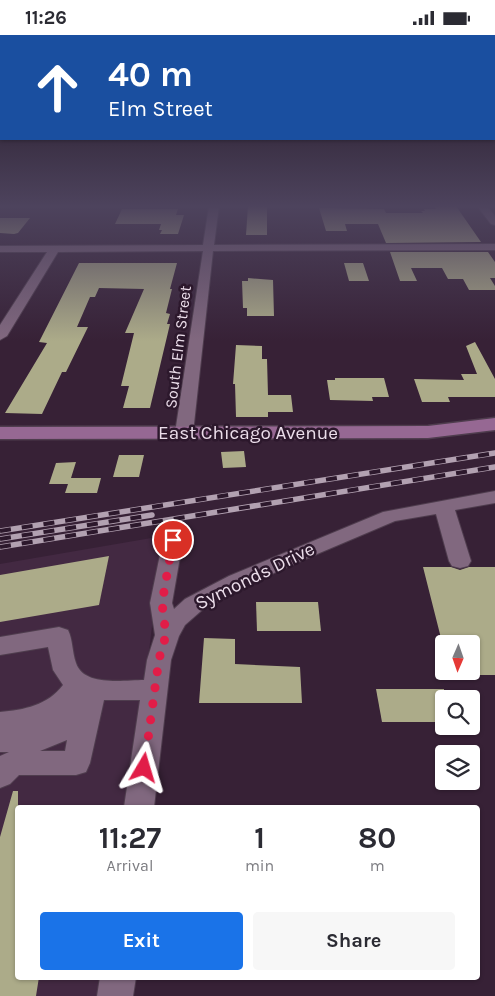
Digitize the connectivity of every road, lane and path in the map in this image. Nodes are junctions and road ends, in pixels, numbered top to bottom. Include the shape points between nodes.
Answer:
1 (53, 251) edge
2 (208, 251) edge
3 (0, 336) edge
4 (495, 424) edge
5 (0, 433) edge
6 (184, 433) junction
7 (495, 497) edge
8 (444, 506) junction
9 (173, 540) dead end
10 (460, 561) dead end
11 (166, 635) junction
12 (0, 646) edge
13 (86, 687) junction
14 (154, 690) junction
15 (86, 717) junction
16 (0, 723) edge
17 (0, 740) edge
18 (0, 775) edge
19 (140, 805) edge
20 (118, 980) edge
21 (115, 996) edge

1 - 3 street
2 - 6 street, South Elm Street
4 - 6 main road, East Chicago Avenue via 428,432
5 - 6 main road, East Chicago Avenue
7 - 8 street, Symonds Drive
8 - 10 street
8 - 11 street, Symonds Drive via 390,516 237,581 193,605 177,619
9 - 11 street via 162,603
11 - 14 street, Symonds Drive
12 - 13 street via 59,636 63,667 68,676
13 - 14 street
13 - 15 street
13 - 16 street via 54,708 11,723
14 - 19 street, Symonds Drive
15 - 17 street via 62,731 39,739
15 - 18 street via 76,763 12,763
20 - 21 street

